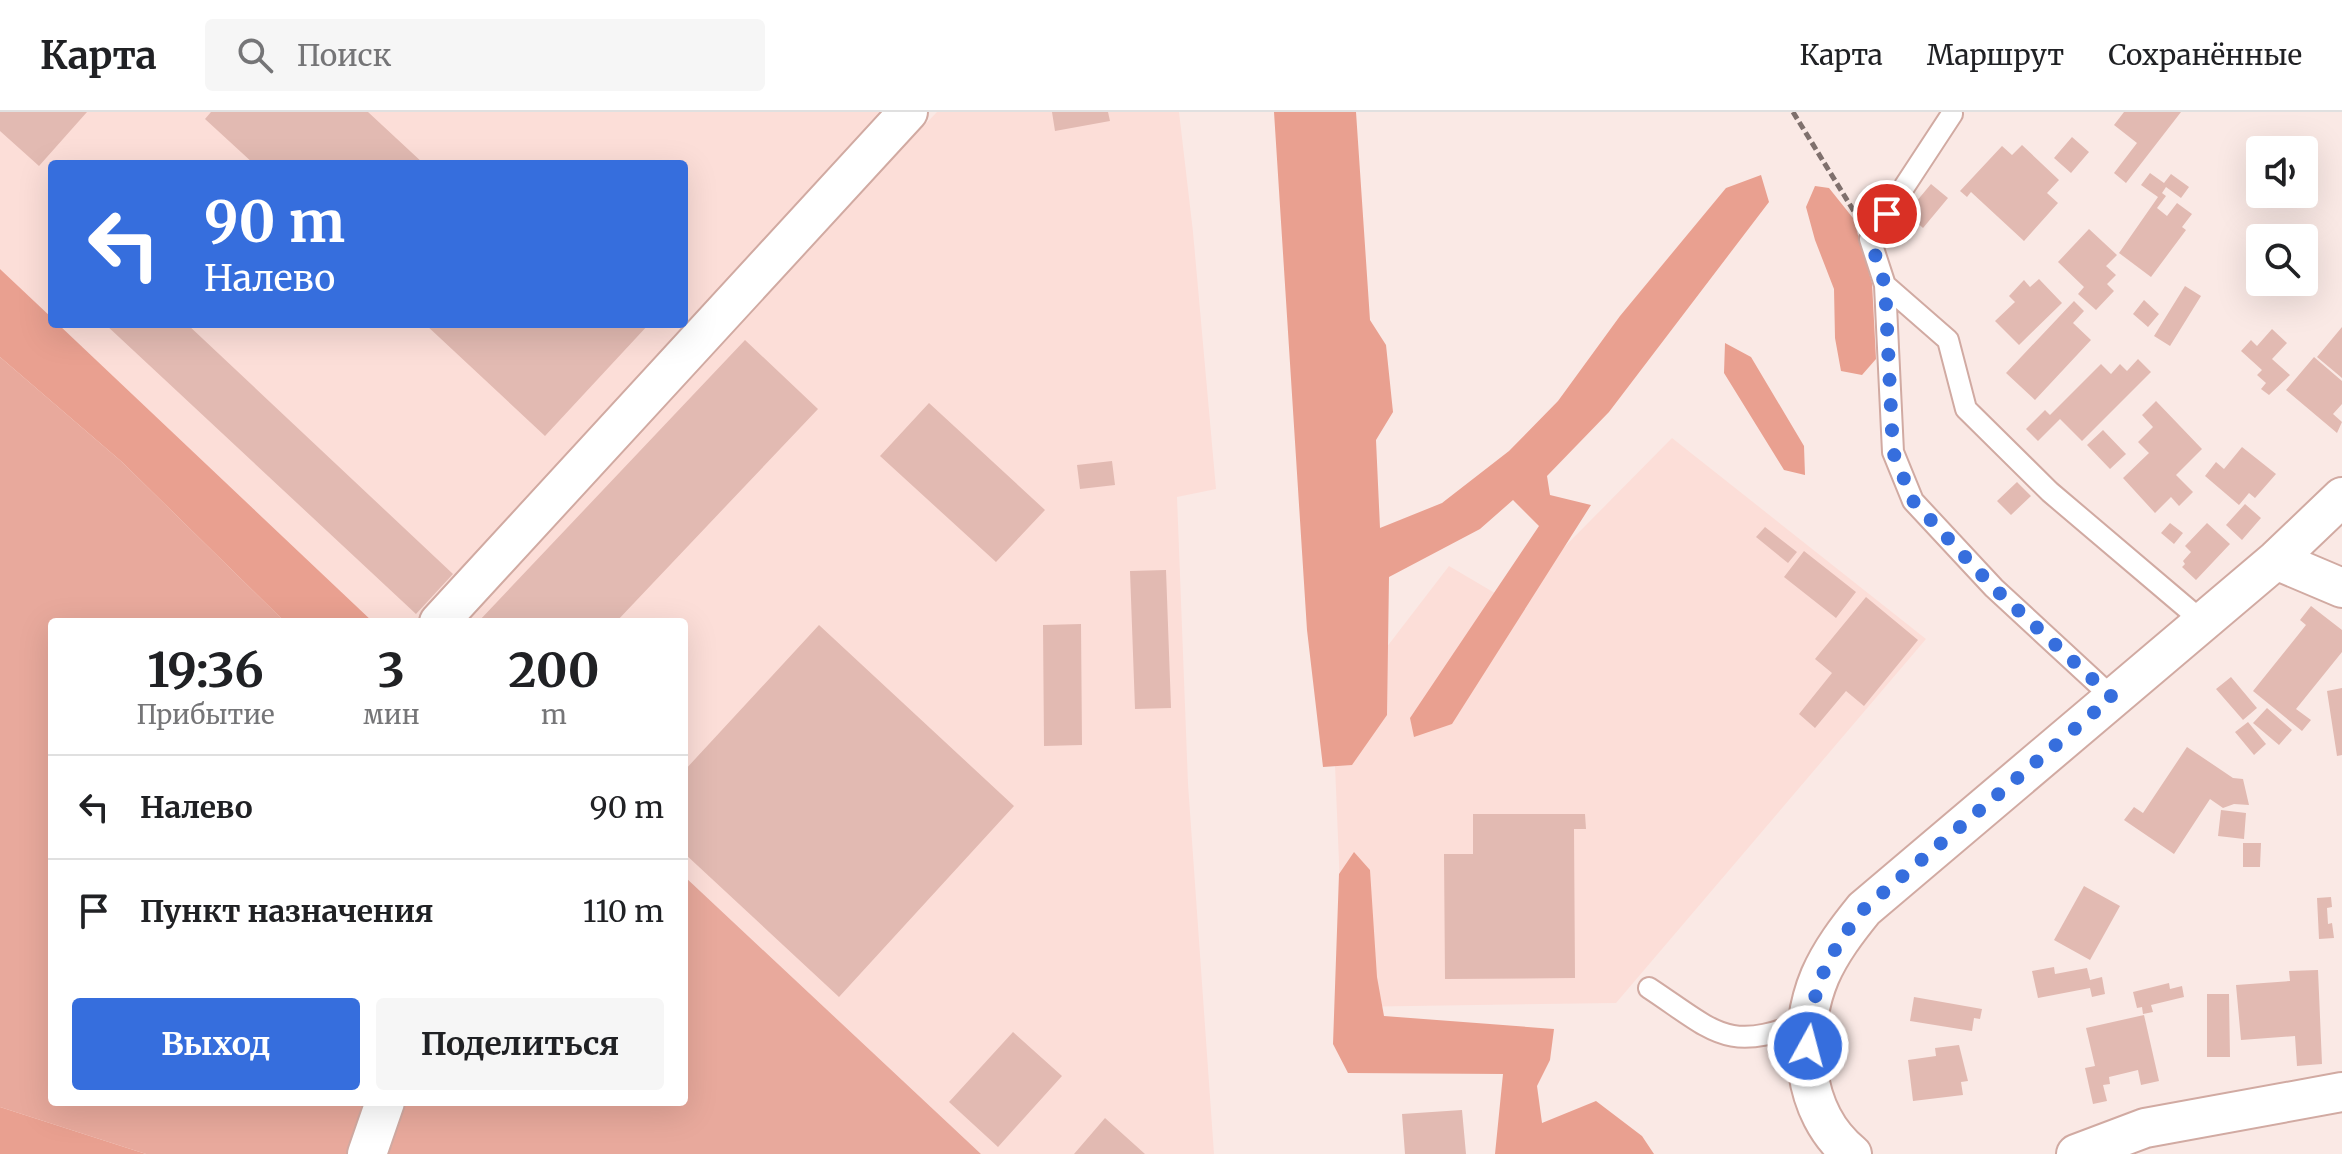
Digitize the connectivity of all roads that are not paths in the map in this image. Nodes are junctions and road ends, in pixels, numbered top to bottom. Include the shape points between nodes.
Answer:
1 (908, 112) edge
2 (1952, 114) edge
3 (1885, 285) junction
4 (2342, 497) edge
5 (2276, 560) junction
6 (2342, 588) edge
7 (443, 618) edge
8 (2202, 621) junction
9 (2112, 697) junction
10 (1649, 988) dead end
11 (1809, 1020) junction
12 (2342, 1092) edge
13 (384, 1106) edge
14 (367, 1154) edge
15 (1852, 1154) edge
16 (2076, 1154) edge

1 - 7 street
2 - 3 lane via 1870,239
3 - 8 lane via 1948,340 1966,409 2050,492
3 - 9 lane via 1893,452 1913,501 1994,588
4 - 5 street
5 - 6 street
5 - 8 street
8 - 9 street
9 - 11 street via 1864,909 1839,940 1819,978
10 - 11 lane via 1712,1030 1737,1039 1774,1035
11 - 15 street via 1806,1072 1821,1116
12 - 16 street via 2145,1128
13 - 14 street

